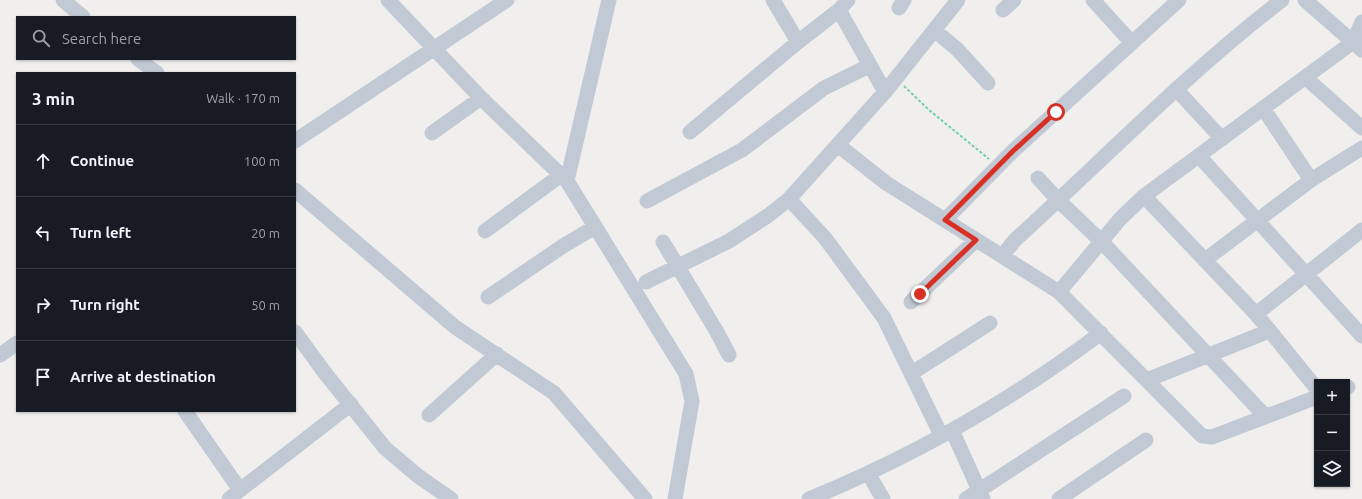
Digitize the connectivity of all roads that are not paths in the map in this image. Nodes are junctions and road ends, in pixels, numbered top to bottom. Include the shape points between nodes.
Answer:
1 (64, 0) edge
2 (388, 0) edge
3 (506, 0) edge
4 (609, 0) edge
5 (773, 0) edge
6 (958, 0) edge
7 (1014, 0) edge
8 (1093, 0) edge
9 (1179, 0) edge
10 (1282, 0) edge
11 (1305, 0) edge
12 (844, 5) edge
13 (1003, 10) dead end
14 (82, 16) edge
15 (1362, 22) edge
16 (934, 30) junction
17 (798, 42) junction
18 (1132, 43) junction
19 (1357, 46) edge
20 (434, 50) junction
21 (139, 60) edge
22 (869, 66) junction
23 (156, 72) edge
24 (1306, 78) junction
25 (988, 83) dead end
26 (1176, 89) junction
27 (885, 92) junction
28 (481, 98) junction
29 (1263, 108) junction
30 (1362, 128) edge
31 (690, 132) dead end
32 (432, 133) dead end
33 (1222, 139) junction
34 (296, 140) edge
35 (838, 145) junction
36 (1362, 148) edge
37 (1199, 156) junction
38 (564, 178) junction
39 (1038, 178) dead end
40 (1311, 180) junction
41 (296, 191) edge
42 (1144, 196) junction
43 (789, 199) junction
44 (1058, 200) junction
45 (647, 201) dead end
46 (945, 220) junction
47 (1258, 221) junction
48 (595, 227) junction
49 (1362, 230) edge
50 (485, 231) dead end
51 (976, 240) junction
52 (663, 242) dead end
53 (1102, 242) junction
54 (1002, 256) junction
55 (1205, 260) junction
56 (677, 267) junction
57 (1306, 274) junction
58 (646, 282) dead end
59 (1059, 292) junction
60 (488, 297) dead end
61 (911, 302) dead end
62 (1256, 314) junction
63 (990, 323) dead end
64 (1269, 331) junction
65 (296, 333) edge
66 (1101, 333) junction
67 (1362, 336) edge
68 (16, 344) edge
69 (497, 354) junction
70 (0, 355) edge
71 (729, 355) dead end
72 (1209, 355) junction
73 (912, 373) junction
74 (1147, 380) junction
75 (1314, 384) edge
76 (1124, 396) dead end
77 (1314, 398) edge
78 (351, 404) junction
79 (186, 412) edge
80 (429, 415) dead end
81 (1265, 416) junction
82 (947, 432) junction
83 (1146, 440) dead end
84 (868, 472) junction
85 (240, 490) junction
86 (981, 495) edge
87 (1068, 497) edge
88 (229, 499) edge
89 (451, 499) edge
90 (645, 499) edge
91 (675, 499) edge
92 (809, 499) edge
93 (883, 499) edge
94 (966, 499) edge

1 - 14 street
2 - 20 street
3 - 20 street
4 - 38 street
5 - 17 street
6 - 16 street
7 - 13 street
8 - 18 street
9 - 18 street
10 - 26 street
11 - 19 street
12 - 17 street
12 - 22 street
15 - 19 street
16 - 25 street via 957,49
16 - 27 street
17 - 31 street
18 - 46 street via 998,166
19 - 24 street
20 - 28 street
20 - 34 street
21 - 23 street
22 - 27 street
22 - 45 street via 824,88 742,150
24 - 29 street
24 - 30 street
26 - 33 street
26 - 44 street
27 - 35 street
28 - 32 street
28 - 38 street
29 - 33 street
29 - 40 street
33 - 37 street
35 - 43 street
35 - 46 street via 886,183
36 - 40 street
37 - 42 street
37 - 47 street
38 - 48 street
38 - 50 street
39 - 44 street
40 - 47 street
41 - 69 street via 455,327
42 - 53 street via 1120,219
42 - 55 street
43 - 56 street via 729,241
43 - 73 street via 825,238 865,290 884,318
44 - 53 street
44 - 54 street via 1015,240
46 - 51 street
47 - 55 street
47 - 57 street
48 - 60 street
48 - 91 street via 686,374 692,401
49 - 57 street
51 - 54 street
51 - 61 street
52 - 56 street
53 - 59 street
53 - 72 street
54 - 59 street
55 - 62 street
56 - 58 street
56 - 71 street via 718,332
57 - 62 street
57 - 67 street
59 - 66 street
62 - 64 street
63 - 73 street
64 - 72 street
64 - 75 street
65 - 78 street
66 - 74 street
66 - 82 street via 1019,389
68 - 70 street
69 - 80 street
69 - 90 street via 554,393
72 - 74 street
72 - 81 street
73 - 82 street
74 - 81 street via 1206,438
76 - 86 street via 1024,460
77 - 81 street
78 - 85 street
78 - 89 street via 385,448
79 - 85 street
82 - 84 street
82 - 86 street
83 - 87 street
84 - 92 street
84 - 93 street
85 - 88 street
86 - 94 street

